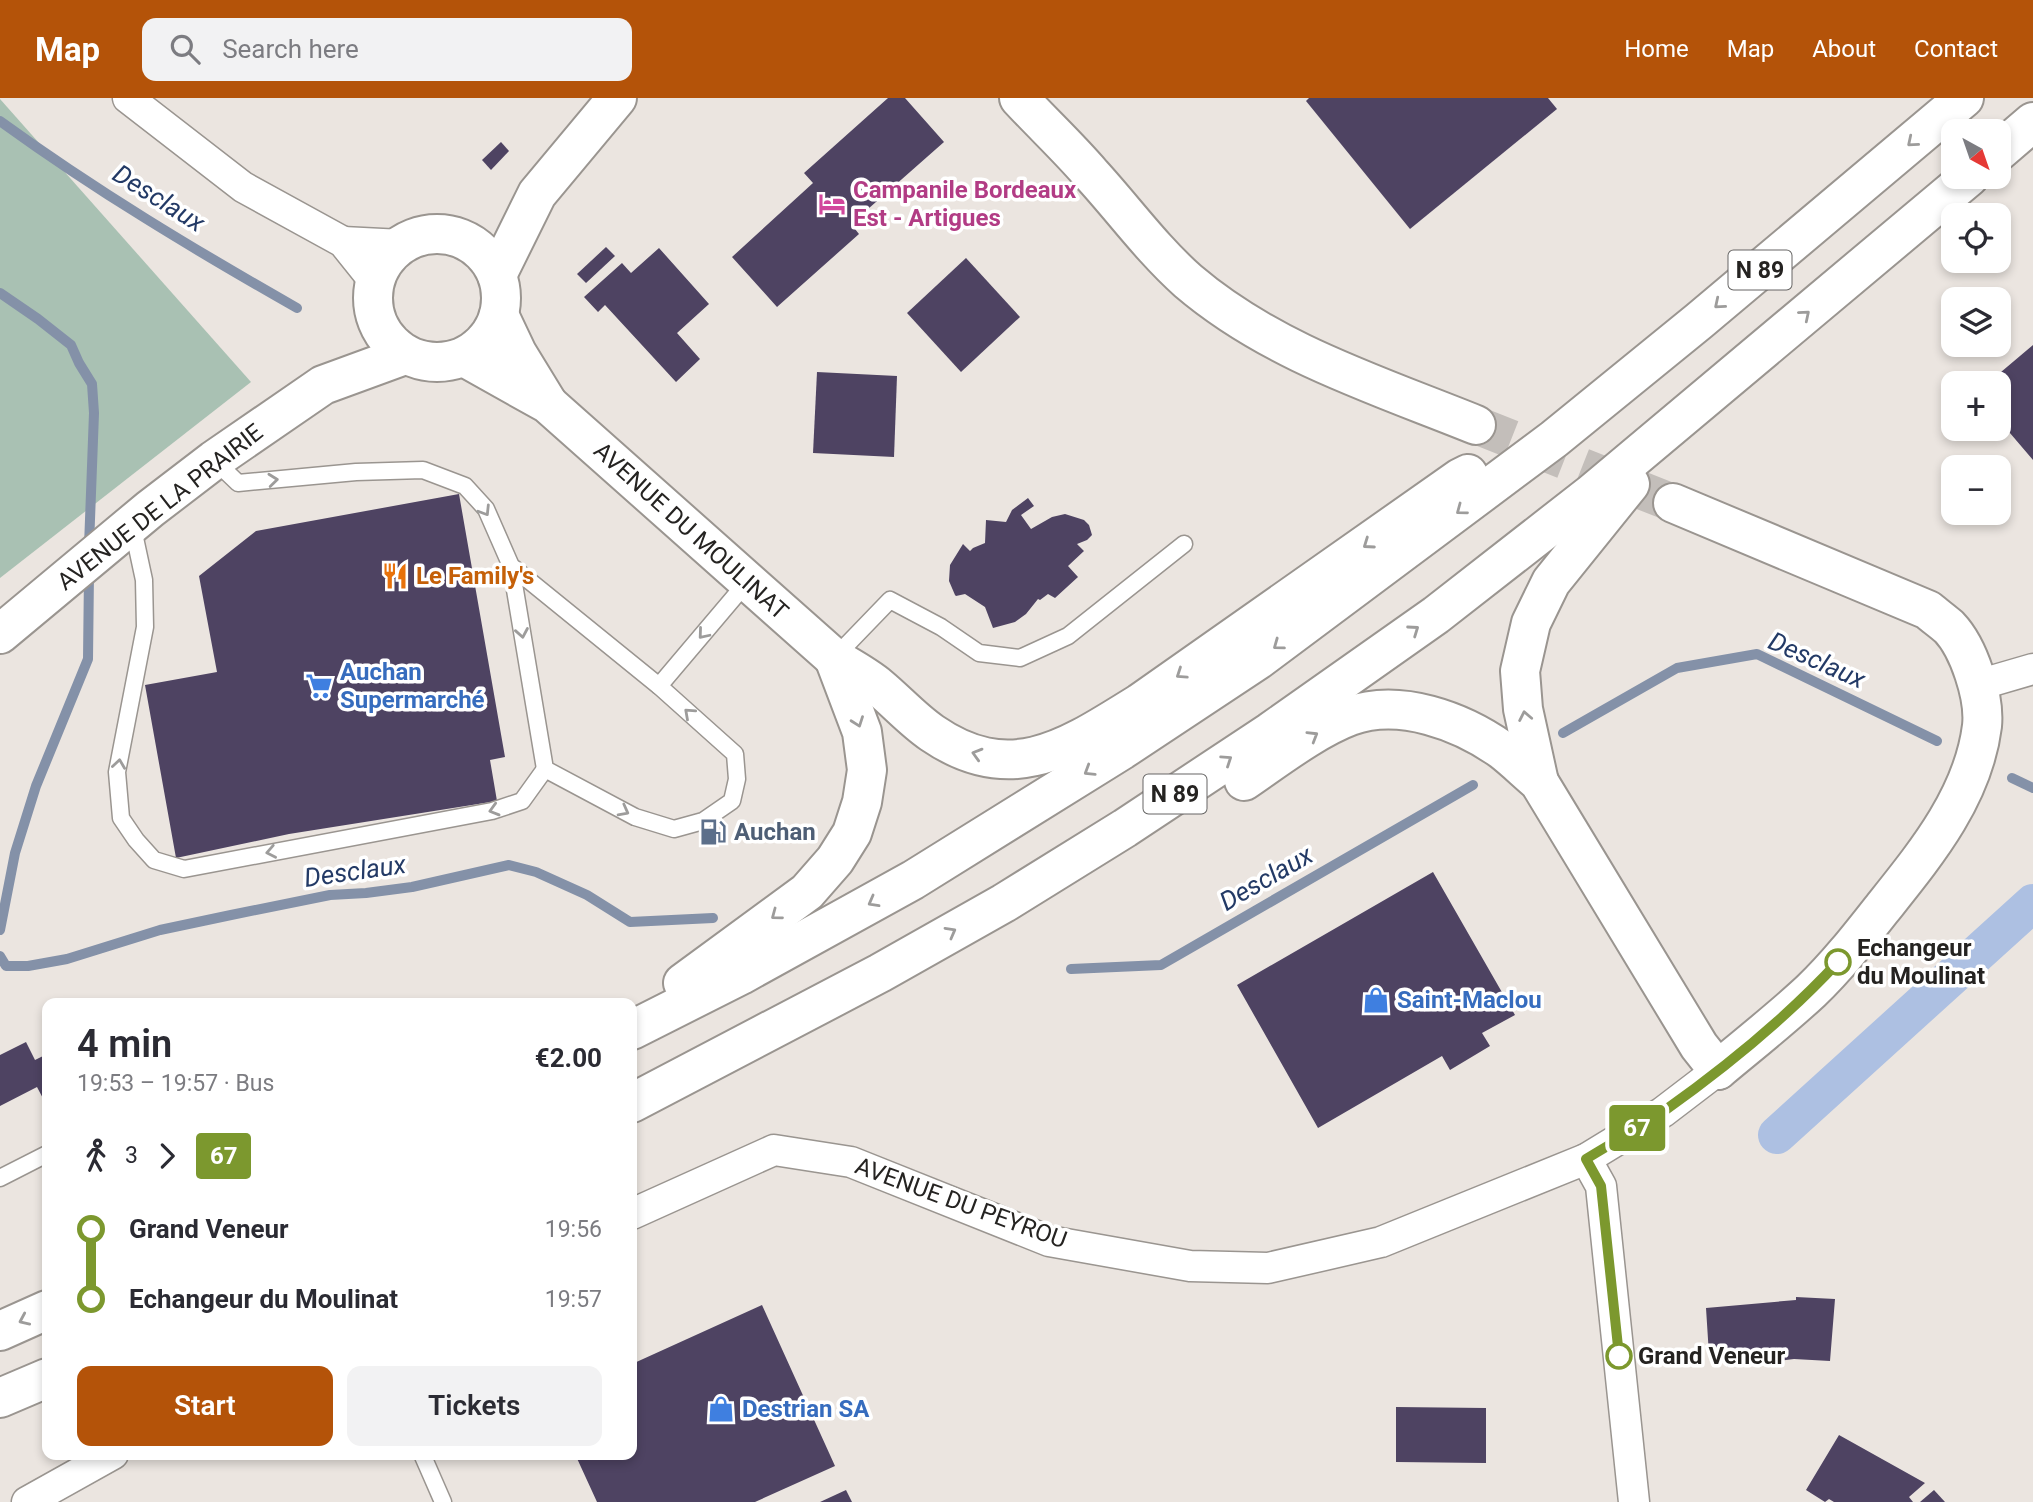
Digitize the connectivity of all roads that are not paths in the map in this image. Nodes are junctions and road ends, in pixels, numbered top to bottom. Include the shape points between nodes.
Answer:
1 (128, 98) edge
2 (617, 98) edge
3 (1019, 98) edge
4 (1047, 98) edge
5 (1964, 98) edge
6 (2033, 122) edge
7 (2011, 141) edge
8 (1093, 175) junction
9 (1955, 189) edge
10 (537, 194) junction
11 (457, 238) junction
12 (343, 242) junction
13 (402, 245) junction
14 (497, 275) junction
15 (375, 298) junction
16 (499, 316) junction
17 (405, 355) junction
18 (464, 357) junction
19 (323, 385) junction
20 (548, 404) junction
21 (1678, 423) junction
22 (1476, 425) tunnel mouth
23 (1554, 439) junction
24 (214, 460) junction
25 (1673, 503) tunnel mouth
26 (132, 524) junction
27 (1184, 544) dead end
28 (511, 566) junction
29 (747, 582) junction
30 (0, 634) edge
31 (834, 658) junction
32 (2033, 669) edge
33 (1978, 685) junction
34 (659, 686) junction
35 (545, 769) junction
36 (1539, 782) junction
37 (637, 1016) edge
38 (637, 1027) edge
39 (1718, 1070) junction
40 (674, 1082) junction
41 (637, 1101) edge
42 (42, 1157) edge
43 (1586, 1159) junction
44 (0, 1178) edge
45 (637, 1212) edge
46 (42, 1312) edge
47 (0, 1331) edge
48 (42, 1380) edge
49 (0, 1398) edge
50 (102, 1460) edge
51 (425, 1460) edge
52 (27, 1502) edge
53 (443, 1502) edge
54 (1633, 1502) edge

1 - 12 street via 243,187
2 - 10 main road, AVENUE DE LA PRAIRIE
3 - 8 main road
4 - 8 main road
5 -> 23 main road, N 89
6 - 7 main road
8 - 22 main road via 1189,281 1263,332 1307,356
21 -> 9 main road, N 89
10 - 11 main road, AVENUE DE LA PRAIRIE
10 - 14 main road, AVENUE DE LA PRAIRIE
11 - 13 main road, AVENUE DE LA PRAIRIE via 432,234
11 - 14 main road, AVENUE DE LA PRAIRIE via 487,257
12 - 13 street
12 - 15 street
13 - 15 main road, AVENUE DE LA PRAIRIE via 381,266
14 - 16 main road via 502,295
15 - 17 main road via 377,324
15 - 19 main road, AVENUE DE LA PRAIRIE
16 - 18 main road via 491,334
16 - 20 main road, AVENUE DU MOULINAT
17 - 18 main road via 441,363
17 - 19 main road, AVENUE DE LA PRAIRIE
18 - 20 main road, AVENUE DU MOULINAT
19 - 24 main road, AVENUE DE LA PRAIRIE
20 - 29 main road, AVENUE DU MOULINAT
36 -> 21 main road via 1520,671 1531,623 1551,582
40 -> 21 main road, N 89 via 891,967 1125,828 1436,615
23 -> 31 main road, AVENUE DU MOULINAT via 1460,478 1140,702 1086,737 1032,758 1004,760 952,745 931,733 877,685
23 -> 38 main road, N 89 via 1258,660 1122,750 913,880
24 - 26 main road, AVENUE DE LA PRAIRIE
24 -> 28 lane via 238,483 423,470 465,486 486,509
25 - 33 main road via 1928,610 1950,628
26 - 30 main road, AVENUE DE LA PRAIRIE
35 -> 26 lane via 522,801 492,811 184,869 154,860 121,818 117,772 145,627 144,580
27 - 31 lane via 1068,636 1020,658 979,653 941,626 890,600
28 - 34 lane
28 -> 35 lane
29 - 31 main road, AVENUE DU MOULINAT
29 -> 34 lane
31 -> 37 main road via 862,732 867,769 852,833 807,892
32 - 33 street
33 - 39 main road via 1982,723 1975,760 1958,802 1921,860 1812,990
35 -> 34 lane via 635,817 674,829 703,821 732,801 737,779 735,754
36 - 39 main road
40 -> 36 main road via 797,1043 968,952 1350,716 1386,709 1428,714 1503,751
39 - 43 street, AVENUE DU PEYROU via 1663,1112
40 - 41 main road, N 89
42 - 44 lane
43 - 45 street, AVENUE DU PEYROU via 1381,1242 1268,1268 1190,1266 1049,1241 851,1162 774,1150
43 - 54 street via 1601,1186
46 -> 47 main road
48 - 49 main road
50 - 52 street
51 - 53 lane

